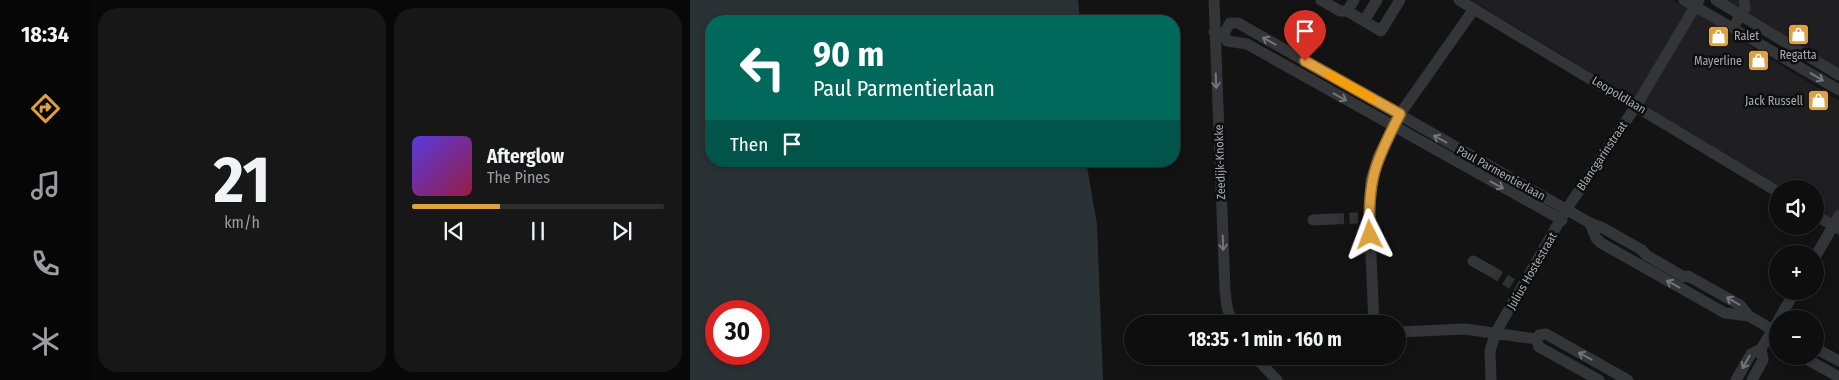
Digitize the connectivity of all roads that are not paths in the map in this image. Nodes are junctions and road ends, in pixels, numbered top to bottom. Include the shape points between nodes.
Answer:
1 (1214, 0) edge
2 (1321, 0) edge
3 (1354, 0) edge
4 (1376, 0) edge
5 (1400, 0) edge
6 (1459, 0) edge
7 (1483, 0) edge
8 (1684, 0) edge
9 (1744, 0) edge
10 (1722, 1) edge
11 (1697, 3) edge
12 (1475, 9) junction
13 (1347, 11) junction
14 (1742, 15) junction
15 (1717, 19) junction
16 (1364, 21) junction
17 (1730, 27) junction
18 (1219, 33) junction
19 (1839, 75) edge
20 (1839, 90) edge
21 (1636, 106) junction
22 (1400, 114) junction
23 (1393, 127) junction
24 (1769, 187) edge
25 (1564, 215) junction
26 (1333, 219) tunnel mouth
27 (1824, 219) edge
28 (1313, 220) dead end
29 (1837, 224) edge
30 (1823, 245) edge
31 (1473, 261) dead end
32 (1491, 271) tunnel mouth
33 (1230, 315) edge
34 (1373, 315) edge
35 (1769, 323) edge
36 (1406, 332) edge
37 (1496, 332) junction
38 (1769, 337) edge
39 (1536, 339) junction
40 (1761, 349) junction
41 (1824, 353) edge
42 (1839, 361) edge
43 (1264, 365) edge
44 (1817, 365) edge
45 (1839, 378) edge
46 (1277, 380) edge
47 (1491, 380) edge
48 (1599, 380) edge
49 (1628, 380) edge
50 (1736, 380) edge
51 (1752, 380) edge

1 - 18 street, Zeedijk-Knokke
2 - 13 street via 1340,11
3 - 13 street
4 - 16 street
5 - 16 street via 1381,31
6 - 12 street, Leopoldlaan
7 - 12 street
8 - 11 street
9 - 14 street
10 - 14 street
10 - 15 street
11 - 15 street
11 - 21 street, Blancgarinstraat
12 - 21 street, Leopoldlaan
12 - 22 street
13 - 16 street
14 - 17 street
14 - 19 street
15 - 17 street
17 -> 20 street
22 -> 18 street, Paul Parmentierlaan via 1238,23 1230,22
18 -> 23 street, Paul Parmentierlaan via 1227,41 1247,44
18 -> 33 street, Zeedijk-Knokke via 1225,290
21 - 24 street, Leopoldlaan
21 - 25 street, Blancgarinstraat
22 - 23 street
25 -> 22 street, Paul Parmentierlaan
23 -> 25 street, Paul Parmentierlaan
23 - 34 street via 1378,157 1363,218
35 -> 25 street, Paul Parmentierlaan via 1749,316 1740,305 1603,228
25 - 37 street, Julius Hostestraat via 1517,286
26 - 28 street
27 - 29 street
29 - 30 street
31 - 32 street
36 - 37 street via 1464,329
37 - 39 street
37 - 47 street, Julius Hostestraat via 1490,351
38 - 40 street
39 - 48 street via 1539,347
49 -> 39 street via 1546,334
40 -> 50 street via 1751,354
40 - 51 street via 1764,360
41 - 42 street
43 - 46 street
44 - 45 street

